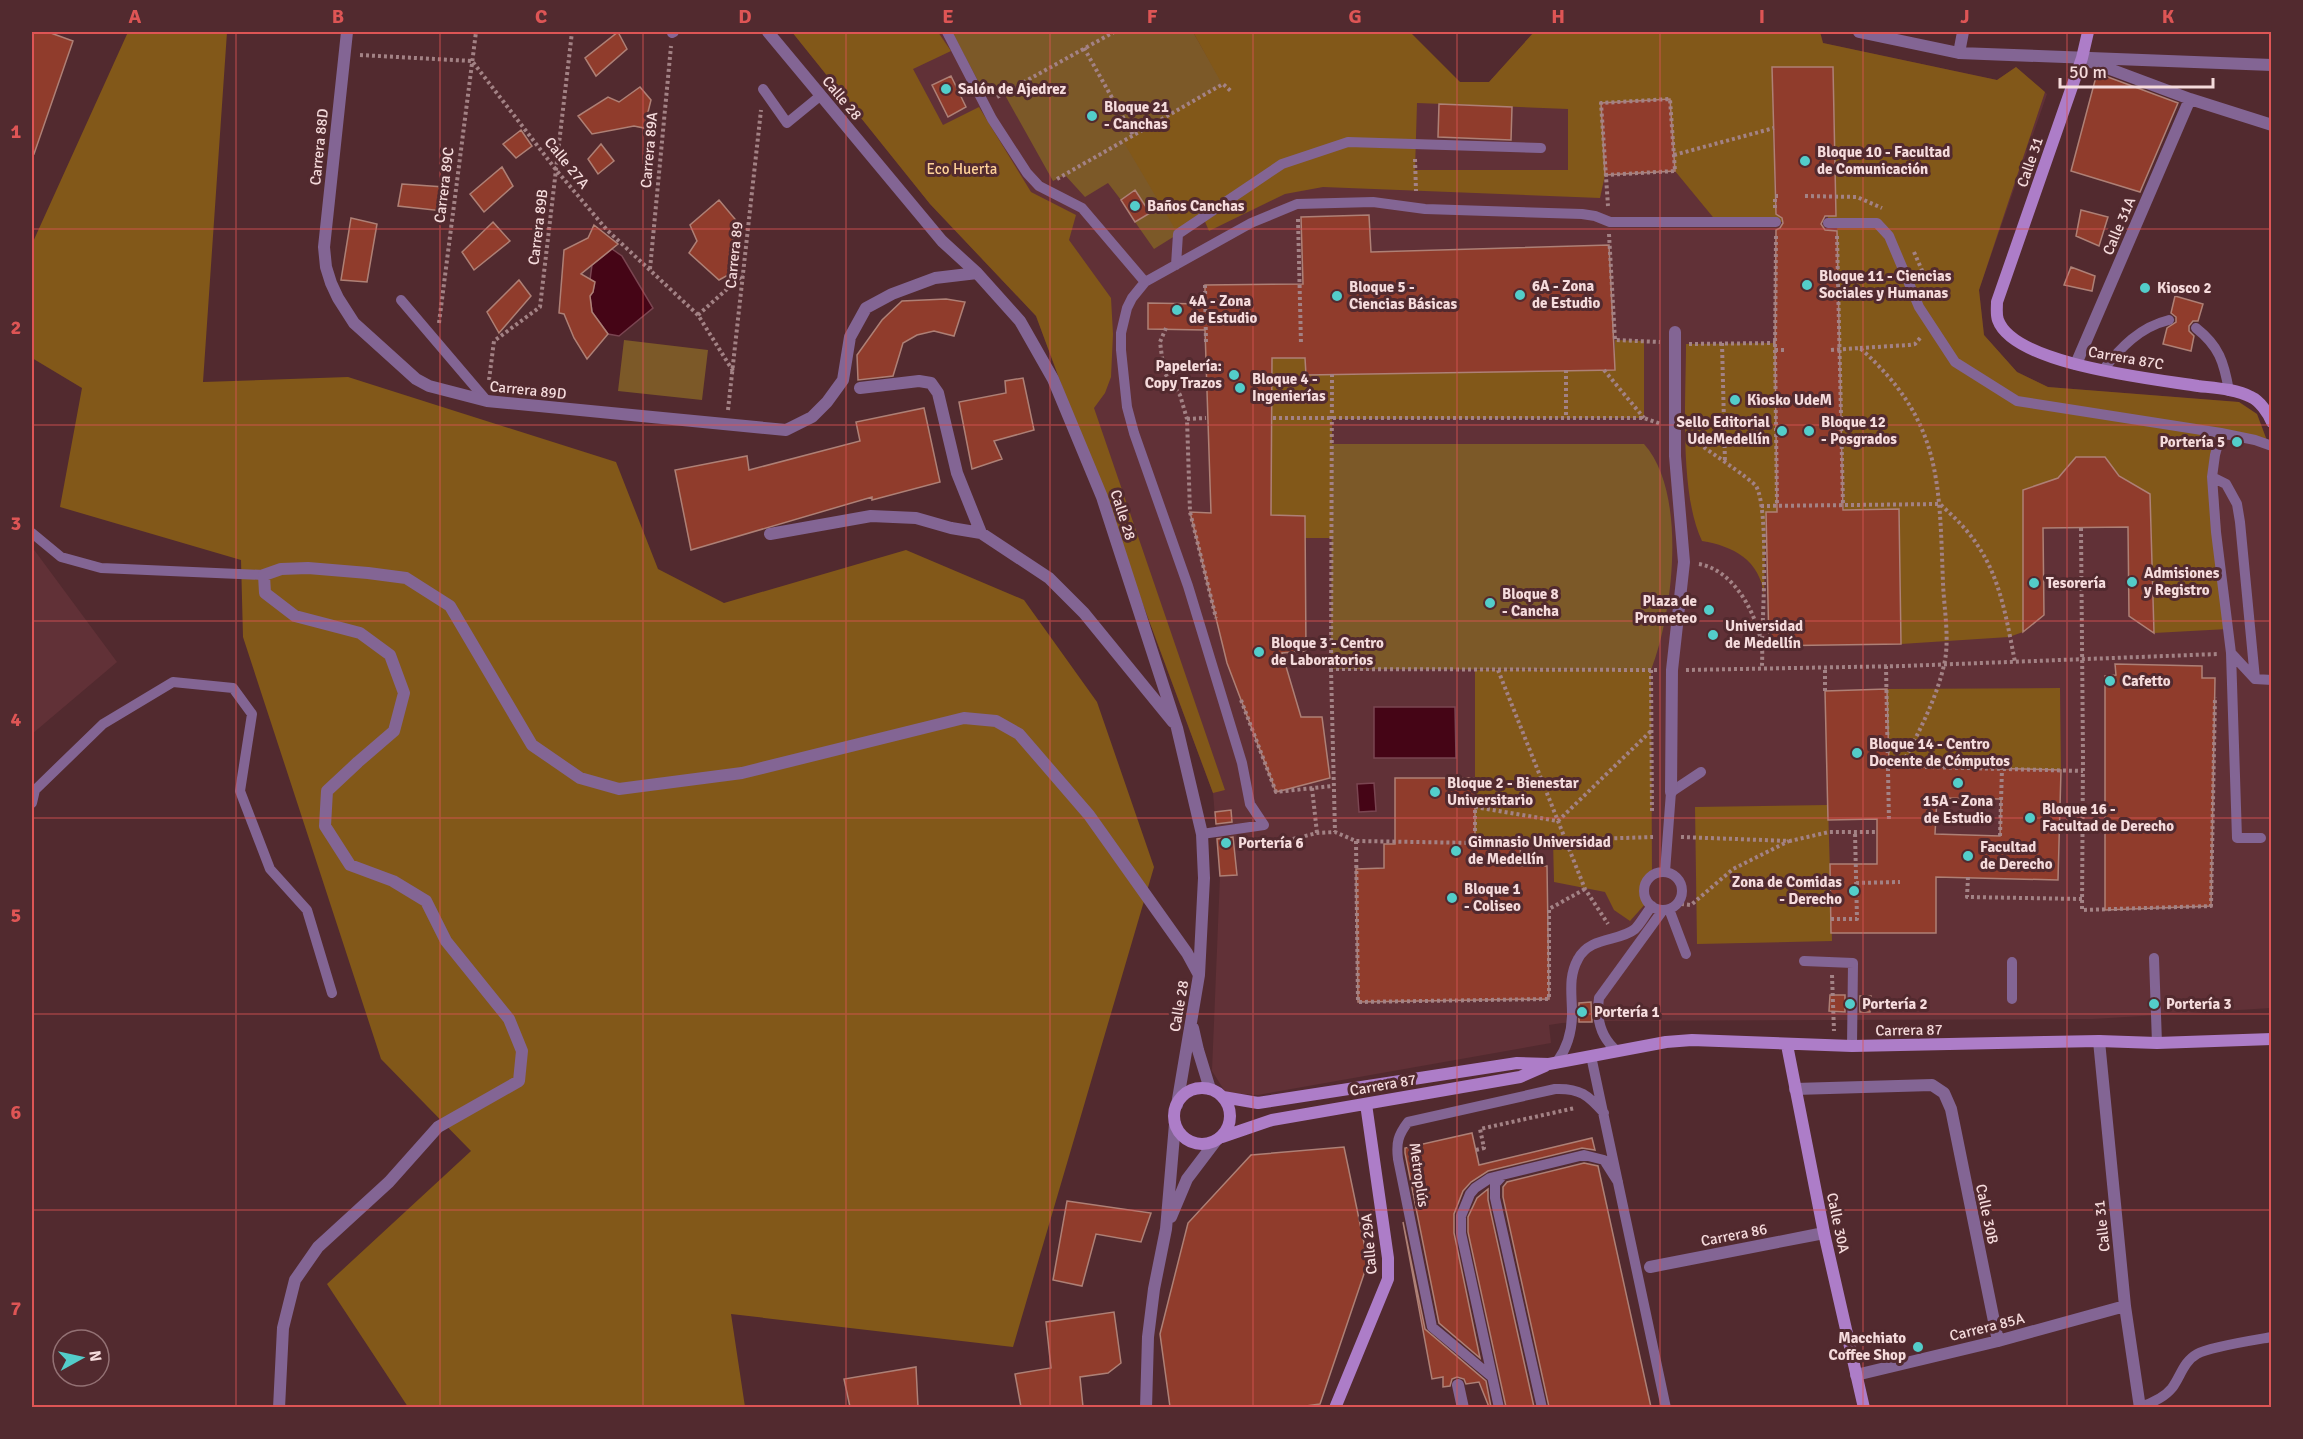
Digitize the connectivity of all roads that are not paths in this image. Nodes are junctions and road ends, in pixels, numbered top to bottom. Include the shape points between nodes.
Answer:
1 (347, 32) edge
2 (768, 32) edge
3 (947, 32) edge
4 (1859, 32) edge
5 (1963, 32) edge
6 (2088, 32) edge
7 (1959, 53) junction
8 (2082, 58) junction
9 (2271, 65) edge
10 (763, 88) road end
11 (820, 96) junction
12 (2190, 99) junction
13 (2271, 124) edge
14 (1541, 148) dead end
15 (1776, 222) road end
16 (1833, 223) road end
17 (1176, 265) junction
18 (326, 267) joint
19 (977, 273) junction
20 (1145, 282) junction
21 (401, 300) dead end
22 (1997, 302) joint
23 (2169, 320) dead end
24 (2196, 328) dead end
25 (1675, 332) dead end
26 (2076, 364) junction
27 (2103, 370) junction
28 (860, 388) dead end
29 (2229, 390) junction
30 (487, 402) junction
31 (2271, 419) edge
32 (2221, 433) junction
33 (2271, 446) edge
34 (2212, 477) junction
35 (32, 532) edge
36 (981, 532) junction
37 (770, 534) dead end
38 (264, 574) junction
39 (2231, 653) junction
40 (2255, 679) junction
41 (2271, 680) edge
42 (1177, 728) junction
43 (1701, 772) dead end
44 (1671, 792) junction
45 (32, 803) edge
46 (1202, 834) junction
47 (2261, 838) dead end
48 (1665, 872) junction
49 (1652, 906) junction
50 (1671, 908) junction
51 (1686, 954) dead end
52 (2154, 958) dead end
53 (1804, 961) dead end
54 (2012, 962) dead end
55 (1199, 975) junction
56 (332, 993) dead end
57 (2012, 999) dead end
58 (1192, 1015) junction
59 (2271, 1040) edge
60 (2099, 1041) junction
61 (2157, 1043) junction
62 (1787, 1045) junction
63 (1852, 1046) junction
64 (1617, 1051) junction
65 (1591, 1056) junction
66 (1553, 1063) junction
67 (1210, 1089) junction
68 (1796, 1089) junction
69 (1223, 1098) junction
70 (1366, 1104) junction
71 (1177, 1105) junction
72 (1604, 1113) junction
73 (1175, 1124) junction
74 (1218, 1139) junction
75 (1503, 1175) junction
76 (1618, 1182) junction
77 (1166, 1229) junction
78 (1824, 1233) junction
79 (1650, 1267) dead end
80 (2125, 1306) junction
81 (2271, 1337) edge
82 (1998, 1341) junction
83 (1856, 1375) junction
84 (1492, 1377) junction
85 (1458, 1385) dead end
86 (279, 1407) edge
87 (1146, 1407) edge
88 (1335, 1407) edge
89 (1463, 1407) edge
90 (1499, 1407) edge
91 (1542, 1407) edge
92 (1666, 1407) edge
93 (1864, 1407) edge
94 (2140, 1407) edge

1 - 18 street, Carrera 88D via 324,247
2 - 11 street, Calle 28
3 - 20 lane via 992,119 1027,173 1039,186 1082,208
4 - 7 street
5 - 7 street
6 - 8 street, Calle 31
7 - 8 street
8 - 9 street
8 - 12 street
8 - 22 street, Calle 31
10 - 11 lane via 787,123
11 - 19 street, Calle 28 via 942,241
12 - 13 street
12 - 26 street, Calle 31A
14 - 17 lane via 1348,142 1282,164 1178,234
15 - 17 lane via 1610,222 1582,214 1425,209 1373,202 1297,204 1251,223
16 - 32 lane via 1877,223 1889,236 1908,283 1955,362 2017,401
17 - 20 lane
18 - 30 street, Carrera 89D via 338,298 354,322 416,379
19 - 30 street, Carrera 89D via 935,278 866,308 850,337 843,380 812,417 786,430
19 - 42 street, Calle 28 via 1020,321 1075,429 1102,497
20 - 46 lane via 1127,308 1121,333 1127,407 1188,586 1242,763 1250,804 1264,825
21 - 30 lane
22 - 26 street, Carrera 87C via 1998,321 2010,336 2030,350
23 - 27 lane via 2139,333
24 - 29 lane via 2208,337 2225,364
25 - 44 street via 1674,428 1684,562 1672,670
26 - 27 street, Carrera 87C
27 - 29 street, Carrera 87C
28 - 36 street via 931,383 938,393 957,474
29 - 31 street, Carrera 87C via 2252,398
32 - 33 lane
32 - 34 lane
34 - 39 lane
34 - 40 lane via 2226,484 2241,522
35 - 38 lane via 61,557 101,568
36 - 37 street via 916,518 871,516
36 - 42 street via 1049,579 1084,614
38 - 55 street via 308,568 406,578 450,606 532,745 580,778 619,789 742,773 964,718 996,721 1019,734 1089,815
38 - 86 street via 265,593 295,616 360,633 390,655 404,693 393,731 327,791 325,826 350,865 393,881 426,901 446,941 509,1019 522,1051 519,1081 438,1127 389,1182 318,1246 295,1280 283,1328
39 - 40 lane
39 - 47 lane via 2237,838
40 - 41 lane
42 - 46 street, Calle 28
43 - 44 lane
44 - 48 lane
45 - 56 lane via 35,790 103,724 173,682 233,688 252,714 240,791 270,869 307,910
46 - 55 street, Calle 28
48 - 49 lane via 1653,875 1645,884 1645,896
48 - 50 lane via 1676,877 1682,889 1679,901
49 - 50 lane
49 - 66 lane via 1635,928 1588,948 1578,958 1571,977 1571,1031
50 - 51 lane
50 - 64 lane via 1599,998 1600,1028
52 - 61 lane
53 - 63 lane via 1853,963
54 - 57 lane
55 - 58 street, Calle 28
58 - 67 street via 1194,1037
58 - 71 street, Calle 28
59 - 61 street, Carrera 87
60 - 61 street, Carrera 87
60 - 63 street, Carrera 87
60 - 80 street, Calle 31
62 - 63 street, Carrera 87
62 - 64 street, Carrera 87 via 1692,1040
62 - 68 street, Calle 30A
64 - 65 street, Carrera 87
65 - 66 street, Carrera 87
65 - 72 lane
66 - 69 street, Carrera 87 via 1517,1063 1258,1103
66 - 70 street, Carrera 87 via 1520,1077
67 - 69 street
67 - 71 street via 1187,1093
68 - 78 street, Calle 30A
68 - 82 street, Calle 30B via 1932,1085 1944,1093 1951,1110
69 - 74 street via 1230,1121
70 - 74 street, Carrera 87 via 1272,1120
70 - 88 street, Calle 29A via 1388,1279
71 - 73 street
72 - 76 lane
72 - 84 lane, Metroplús via 1579,1091 1555,1089 1408,1122 1400,1132 1396,1145 1398,1159 1432,1327
73 - 74 street via 1191,1142
73 - 77 street
74 - 77 street via 1187,1179
75 - 76 lane via 1584,1155 1604,1160
75 - 84 lane via 1475,1188 1461,1216 1461,1233
75 - 91 lane via 1495,1184 1495,1198
76 - 92 lane
77 - 87 street via 1148,1337
78 - 79 street, Carrera 86
78 - 83 street, Calle 30A
80 - 82 street, Carrera 85A
80 - 94 street, Calle 31
81 - 94 lane via 2198,1353 2184,1365 2167,1394
82 - 83 street, Carrera 85A
83 - 93 street, Calle 30A
84 - 90 lane
85 - 89 street

